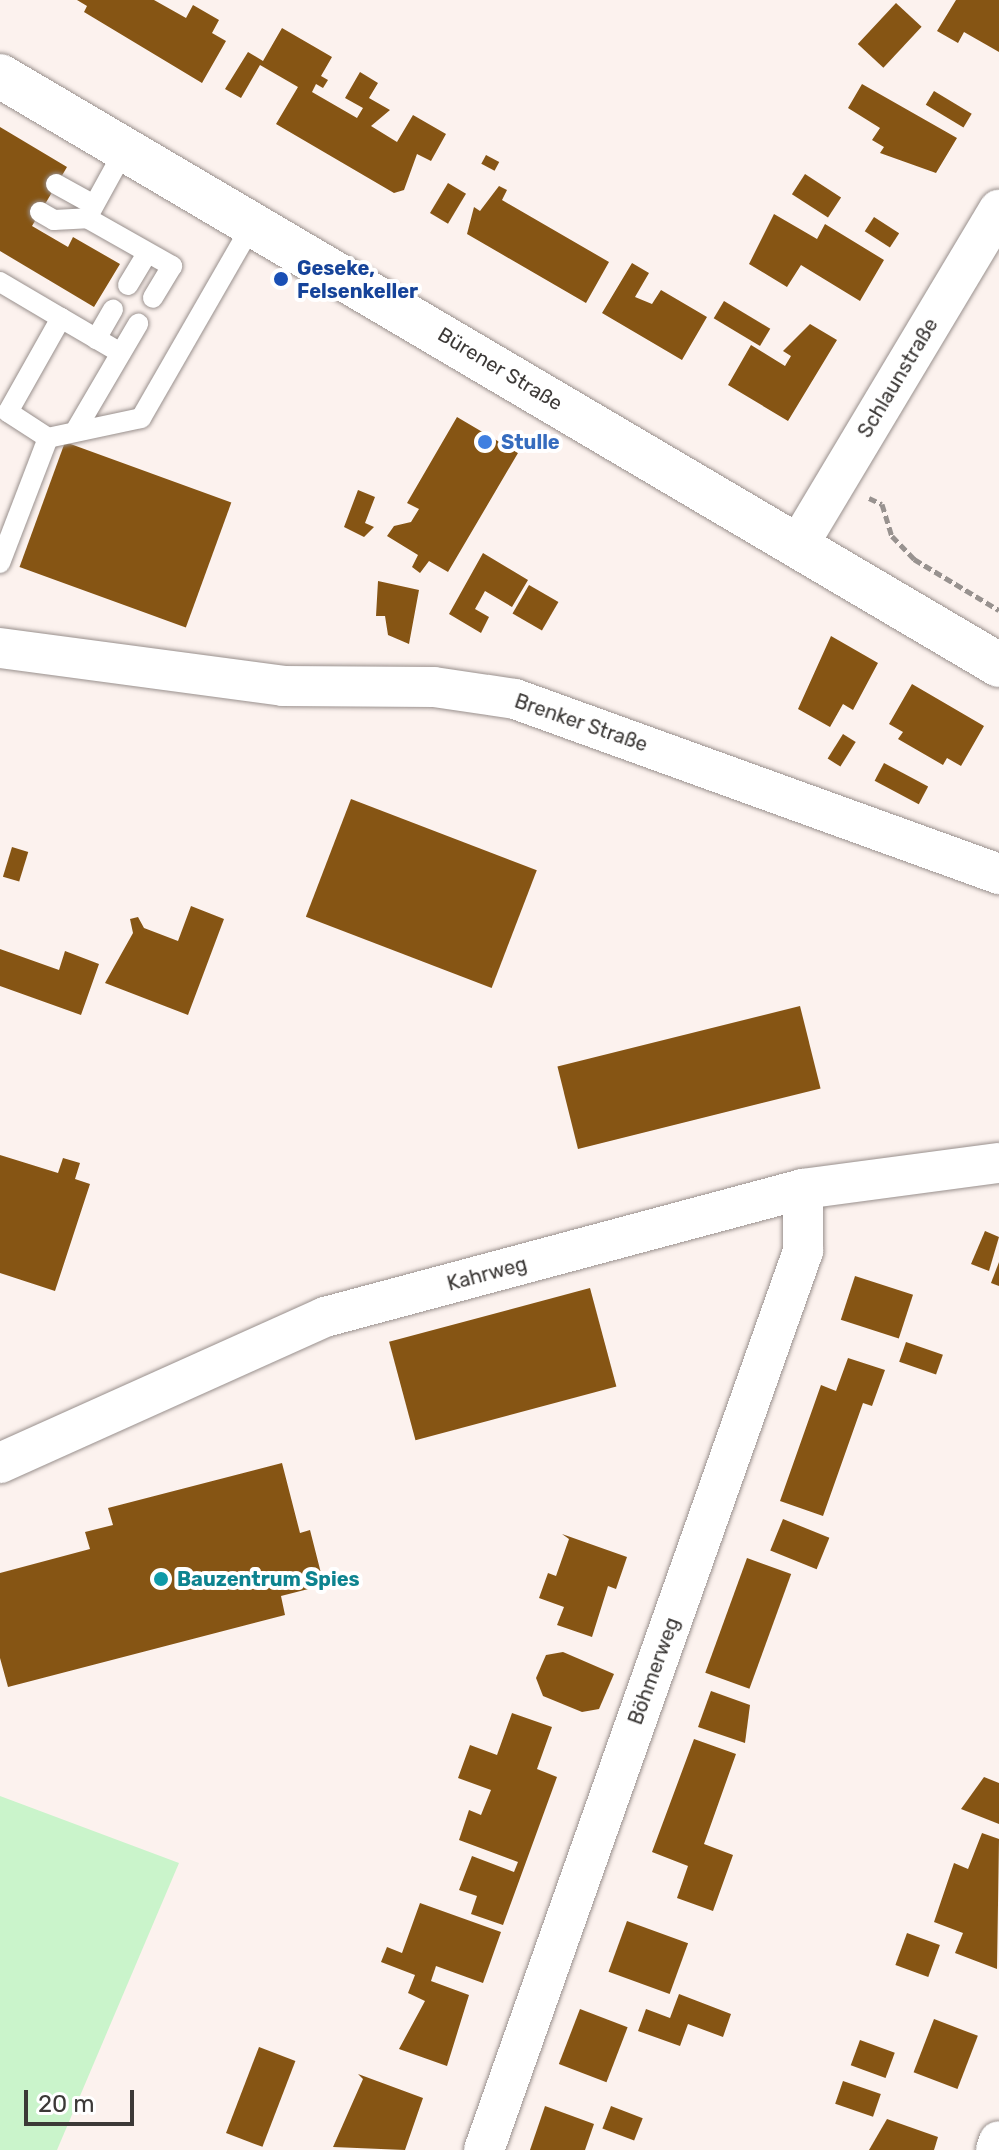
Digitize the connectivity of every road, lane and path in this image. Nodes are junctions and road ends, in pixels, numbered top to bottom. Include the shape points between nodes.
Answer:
1 (0, 76) edge
2 (125, 149) junction
3 (56, 184) dead end
4 (999, 210) edge
5 (90, 211) junction
6 (40, 212) dead end
7 (252, 225) junction
8 (147, 253) junction
9 (0, 282) edge
10 (128, 285) dead end
11 (153, 298) dead end
12 (113, 310) dead end
13 (61, 318) junction
14 (138, 324) dead end
15 (96, 339) junction
16 (121, 353) junction
17 (77, 428) junction
18 (48, 438) junction
19 (836, 482) junction
20 (797, 547) junction
21 (0, 563) edge
22 (999, 610) edge
23 (0, 648) edge
24 (999, 665) edge
25 (999, 874) edge
26 (999, 1163) edge
27 (803, 1189) junction
28 (0, 1463) edge
29 (999, 2141) edge
30 (484, 2150) edge
31 (996, 2150) edge

1 - 2 main road, Bürener Straße
2 - 5 lane
2 - 7 main road, Bürener Straße
3 - 5 lane
4 - 19 street, Schlaunstraße
5 - 6 lane via 54,220
5 - 8 lane
7 - 17 lane via 141,418
7 - 20 main road, Bürener Straße
8 - 10 lane
8 - 11 lane via 172,266
9 - 13 lane
12 - 15 lane
13 - 15 lane
13 - 18 lane via 8,412
14 - 16 lane
15 - 16 lane
16 - 17 lane
17 - 18 lane
18 - 21 lane
19 - 20 street, Schlaunstraße
19 - 22 path via 882,504 892,536 914,559
20 - 24 main road, Bürener Straße
23 - 25 street, Brenker Straße via 283,686 434,687 515,699
26 - 27 street, Kahrweg
27 - 28 street, Kahrweg via 325,1317
27 - 30 street, Böhmerweg via 803,1251
29 - 31 street

